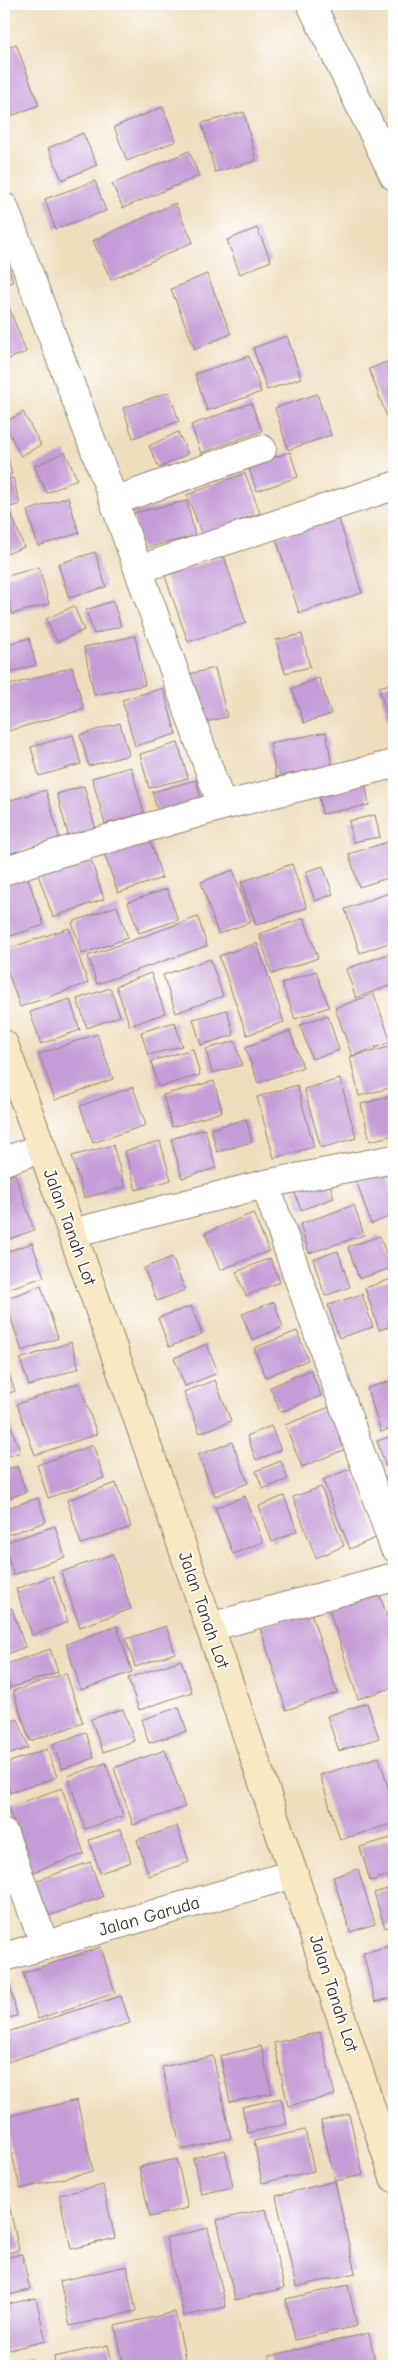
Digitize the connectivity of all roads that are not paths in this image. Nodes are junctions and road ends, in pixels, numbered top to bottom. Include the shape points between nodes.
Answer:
1 (311, 4) edge
2 (394, 176) edge
3 (4, 207) edge
4 (262, 449) dead end
5 (394, 486) edge
6 (114, 501) junction
7 (139, 569) junction
8 (394, 764) edge
9 (222, 806) junction
10 (4, 871) edge
11 (4, 1044) edge
12 (42, 1148) junction
13 (394, 1159) edge
14 (4, 1161) edge
15 (266, 1184) junction
16 (72, 1233) junction
17 (394, 1547) edge
18 (394, 1577) edge
19 (210, 1627) junction
20 (4, 1834) edge
21 (294, 1874) junction
22 (45, 1946) junction
23 (4, 1957) edge
24 (394, 2178) edge

1 - 2 street
3 - 6 street
4 - 6 street
5 - 7 street
6 - 7 street
7 - 9 street
8 - 9 street
9 - 10 street
11 - 12 main road, Jalan Tanah Lot
12 - 14 street
12 - 16 main road, Jalan Tanah Lot
13 - 15 street
15 - 16 street
15 - 17 street
16 - 19 main road, Jalan Tanah Lot
18 - 19 street
19 - 21 main road, Jalan Tanah Lot
20 - 22 street
21 - 22 street, Jalan Garuda
21 - 24 main road, Jalan Tanah Lot
22 - 23 street, Jalan Garuda

